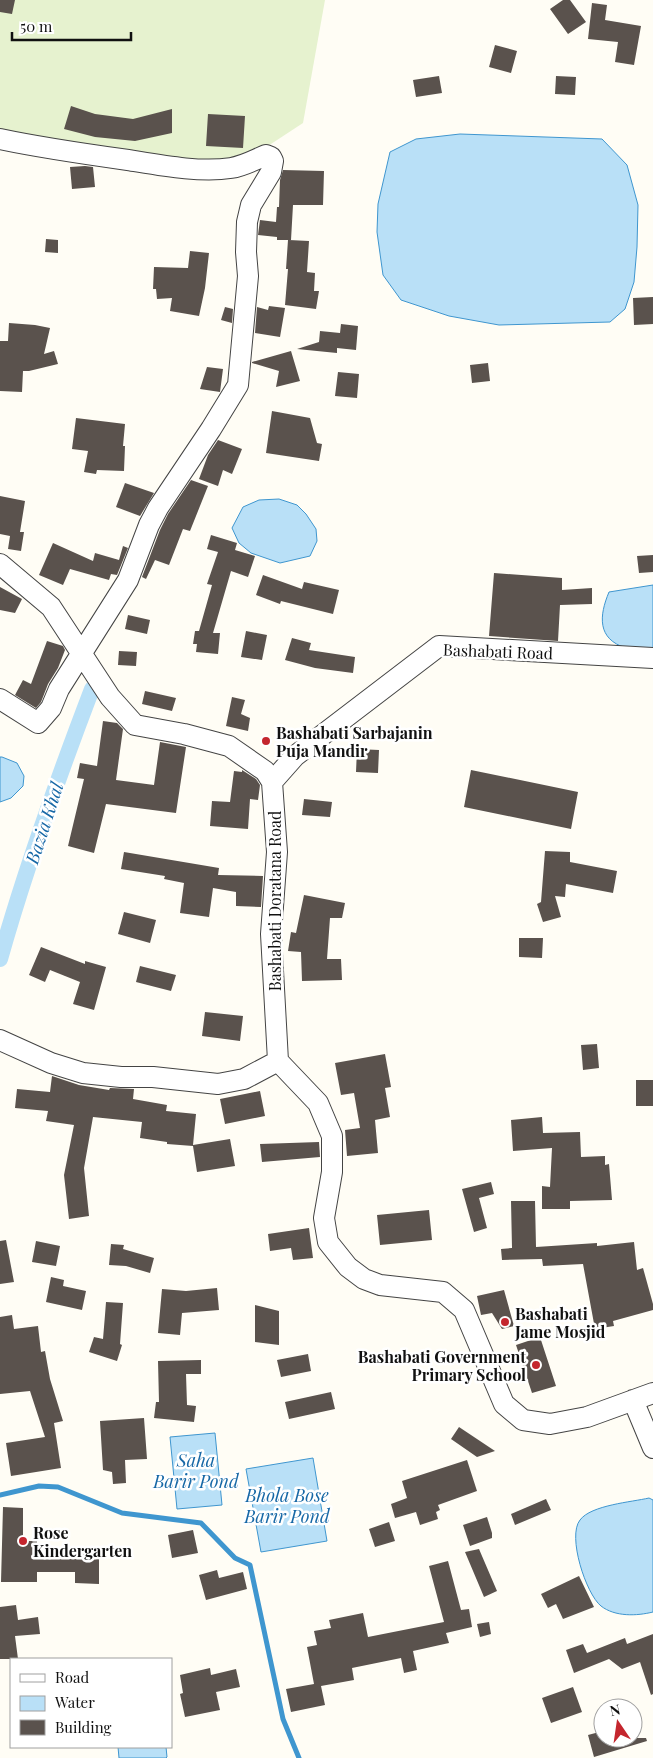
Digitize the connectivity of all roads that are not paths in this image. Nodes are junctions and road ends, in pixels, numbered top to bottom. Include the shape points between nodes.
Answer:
1 (0, 139) edge
2 (0, 564) edge
3 (653, 658) edge
4 (85, 660) junction
5 (0, 699) edge
6 (272, 782) junction
7 (0, 1040) edge
8 (278, 1061) junction
9 (653, 1393) edge
10 (633, 1400) junction
11 (653, 1448) edge

1 - 4 street via 168,166 229,168 268,155 273,161 271,172 251,205 247,222 248,276 238,386 158,508 128,580
2 - 4 street via 51,607
3 - 6 street, Bashabati Road via 439,646 296,756
4 - 5 street via 59,689 51,708 38,723
4 - 6 street via 110,697 135,725 228,746 265,771
6 - 8 street, Bashabati Doratana Road via 277,852 271,934
7 - 8 street via 83,1073 121,1077 218,1084 244,1079
8 - 10 street via 318,1102 332,1136 332,1172 324,1218 328,1242 348,1267 364,1279 380,1285 443,1292 464,1310 504,1404 523,1420 550,1424 587,1417
9 - 10 street
10 - 11 street

